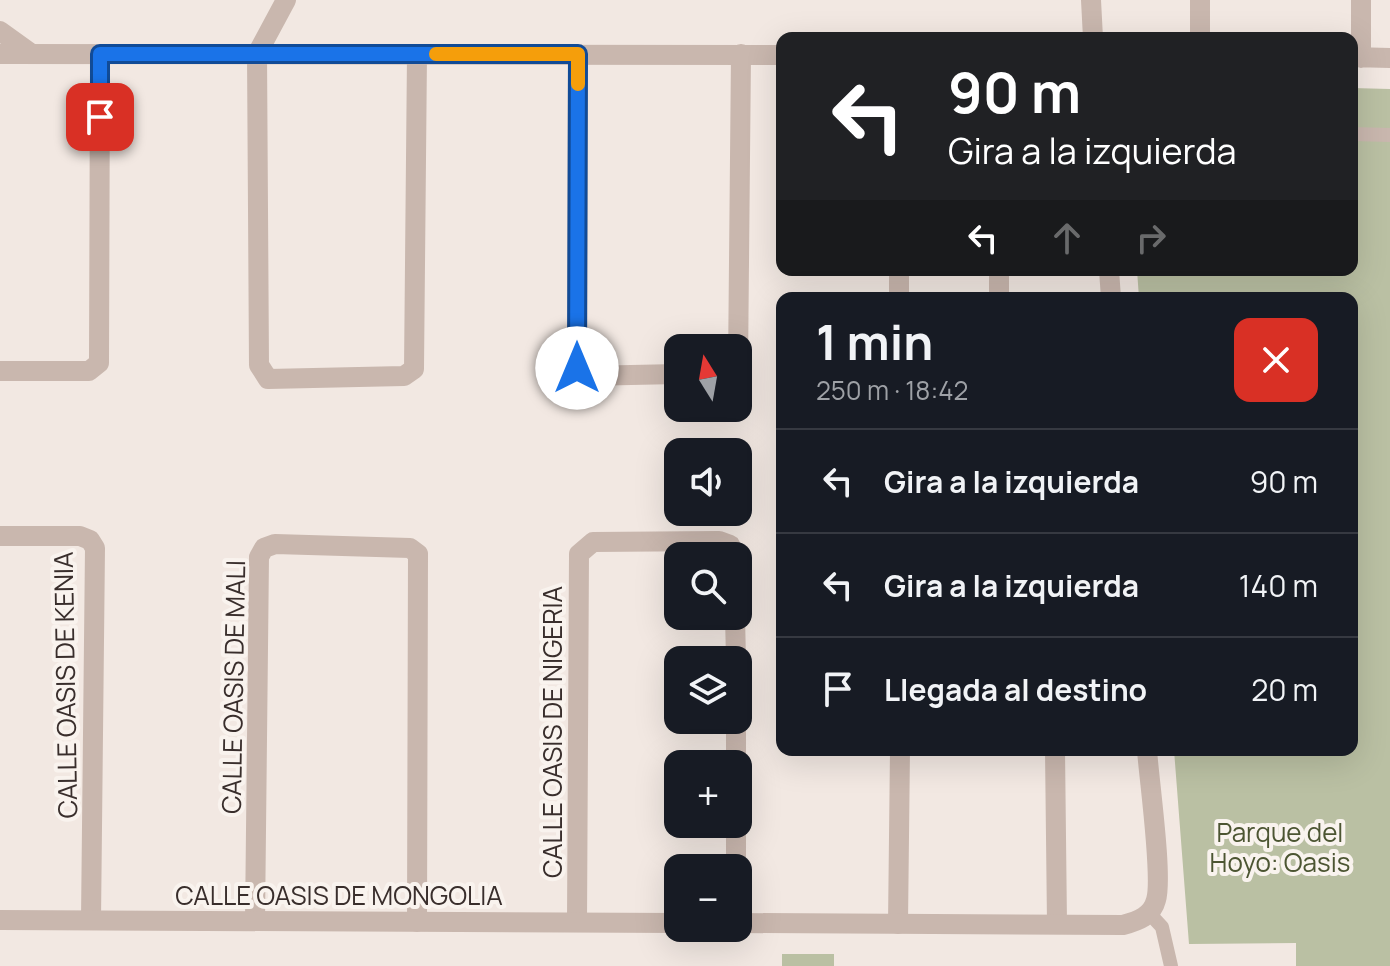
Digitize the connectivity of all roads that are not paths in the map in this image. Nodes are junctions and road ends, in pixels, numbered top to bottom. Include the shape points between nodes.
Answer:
1 (286, 0) edge
2 (1091, 0) edge
3 (1200, 0) edge
4 (1361, 0) edge
5 (0, 31) edge
6 (1093, 32) edge
7 (1200, 32) edge
8 (1358, 35) edge
9 (0, 54) edge
10 (32, 54) junction
11 (100, 54) junction
12 (257, 54) junction
13 (417, 54) junction
14 (578, 54) junction
15 (741, 54) junction
16 (776, 55) edge
17 (1358, 58) edge
18 (1390, 58) edge
19 (1358, 134) edge
20 (1390, 135) edge
21 (738, 334) edge
22 (0, 371) edge
23 (664, 374) edge
24 (0, 536) edge
25 (664, 542) edge
26 (675, 542) edge
27 (722, 542) edge
28 (900, 756) edge
29 (1055, 756) edge
30 (1147, 756) edge
31 (1149, 913) junction
32 (0, 920) edge
33 (91, 920) junction
34 (255, 921) junction
35 (417, 922) junction
36 (577, 922) junction
37 (664, 923) edge
38 (752, 923) edge
39 (898, 924) junction
40 (1057, 924) junction
41 (1171, 966) edge

1 - 12 street
2 - 6 street
3 - 7 street
4 - 8 street
5 - 10 street
9 - 10 street
10 - 11 street
11 - 12 street
11 - 22 street via 99,363 89,371
12 - 13 street
12 - 13 street via 259,365 272,379 404,376 414,369
13 - 14 street
14 - 15 street
14 - 23 street via 577,368 584,376
15 - 16 street
15 - 21 street
17 - 18 street
19 - 20 lane
24 - 33 street, CALLE OASIS DE KENIA via 80,536 95,548
25 - 36 street, CALLE OASIS DE NIGERIA via 586,544 579,554
26 - 27 street, CALLE OASIS DE NIGERIA
28 - 39 street
29 - 40 street
30 - 31 street via 1158,889
31 - 40 street via 1123,925
31 - 41 lane via 1162,927
32 - 33 street, CALLE OASIS DE MONGOLIA
33 - 34 street, CALLE OASIS DE MONGOLIA
34 - 35 street, CALLE OASIS DE MONGOLIA
34 - 35 street, CALLE OASIS DE MALI via 259,557 275,544 410,548 418,554
35 - 36 street, CALLE OASIS DE MONGOLIA
36 - 37 street, CALLE OASIS DE MONGOLIA
38 - 39 street
39 - 40 street

